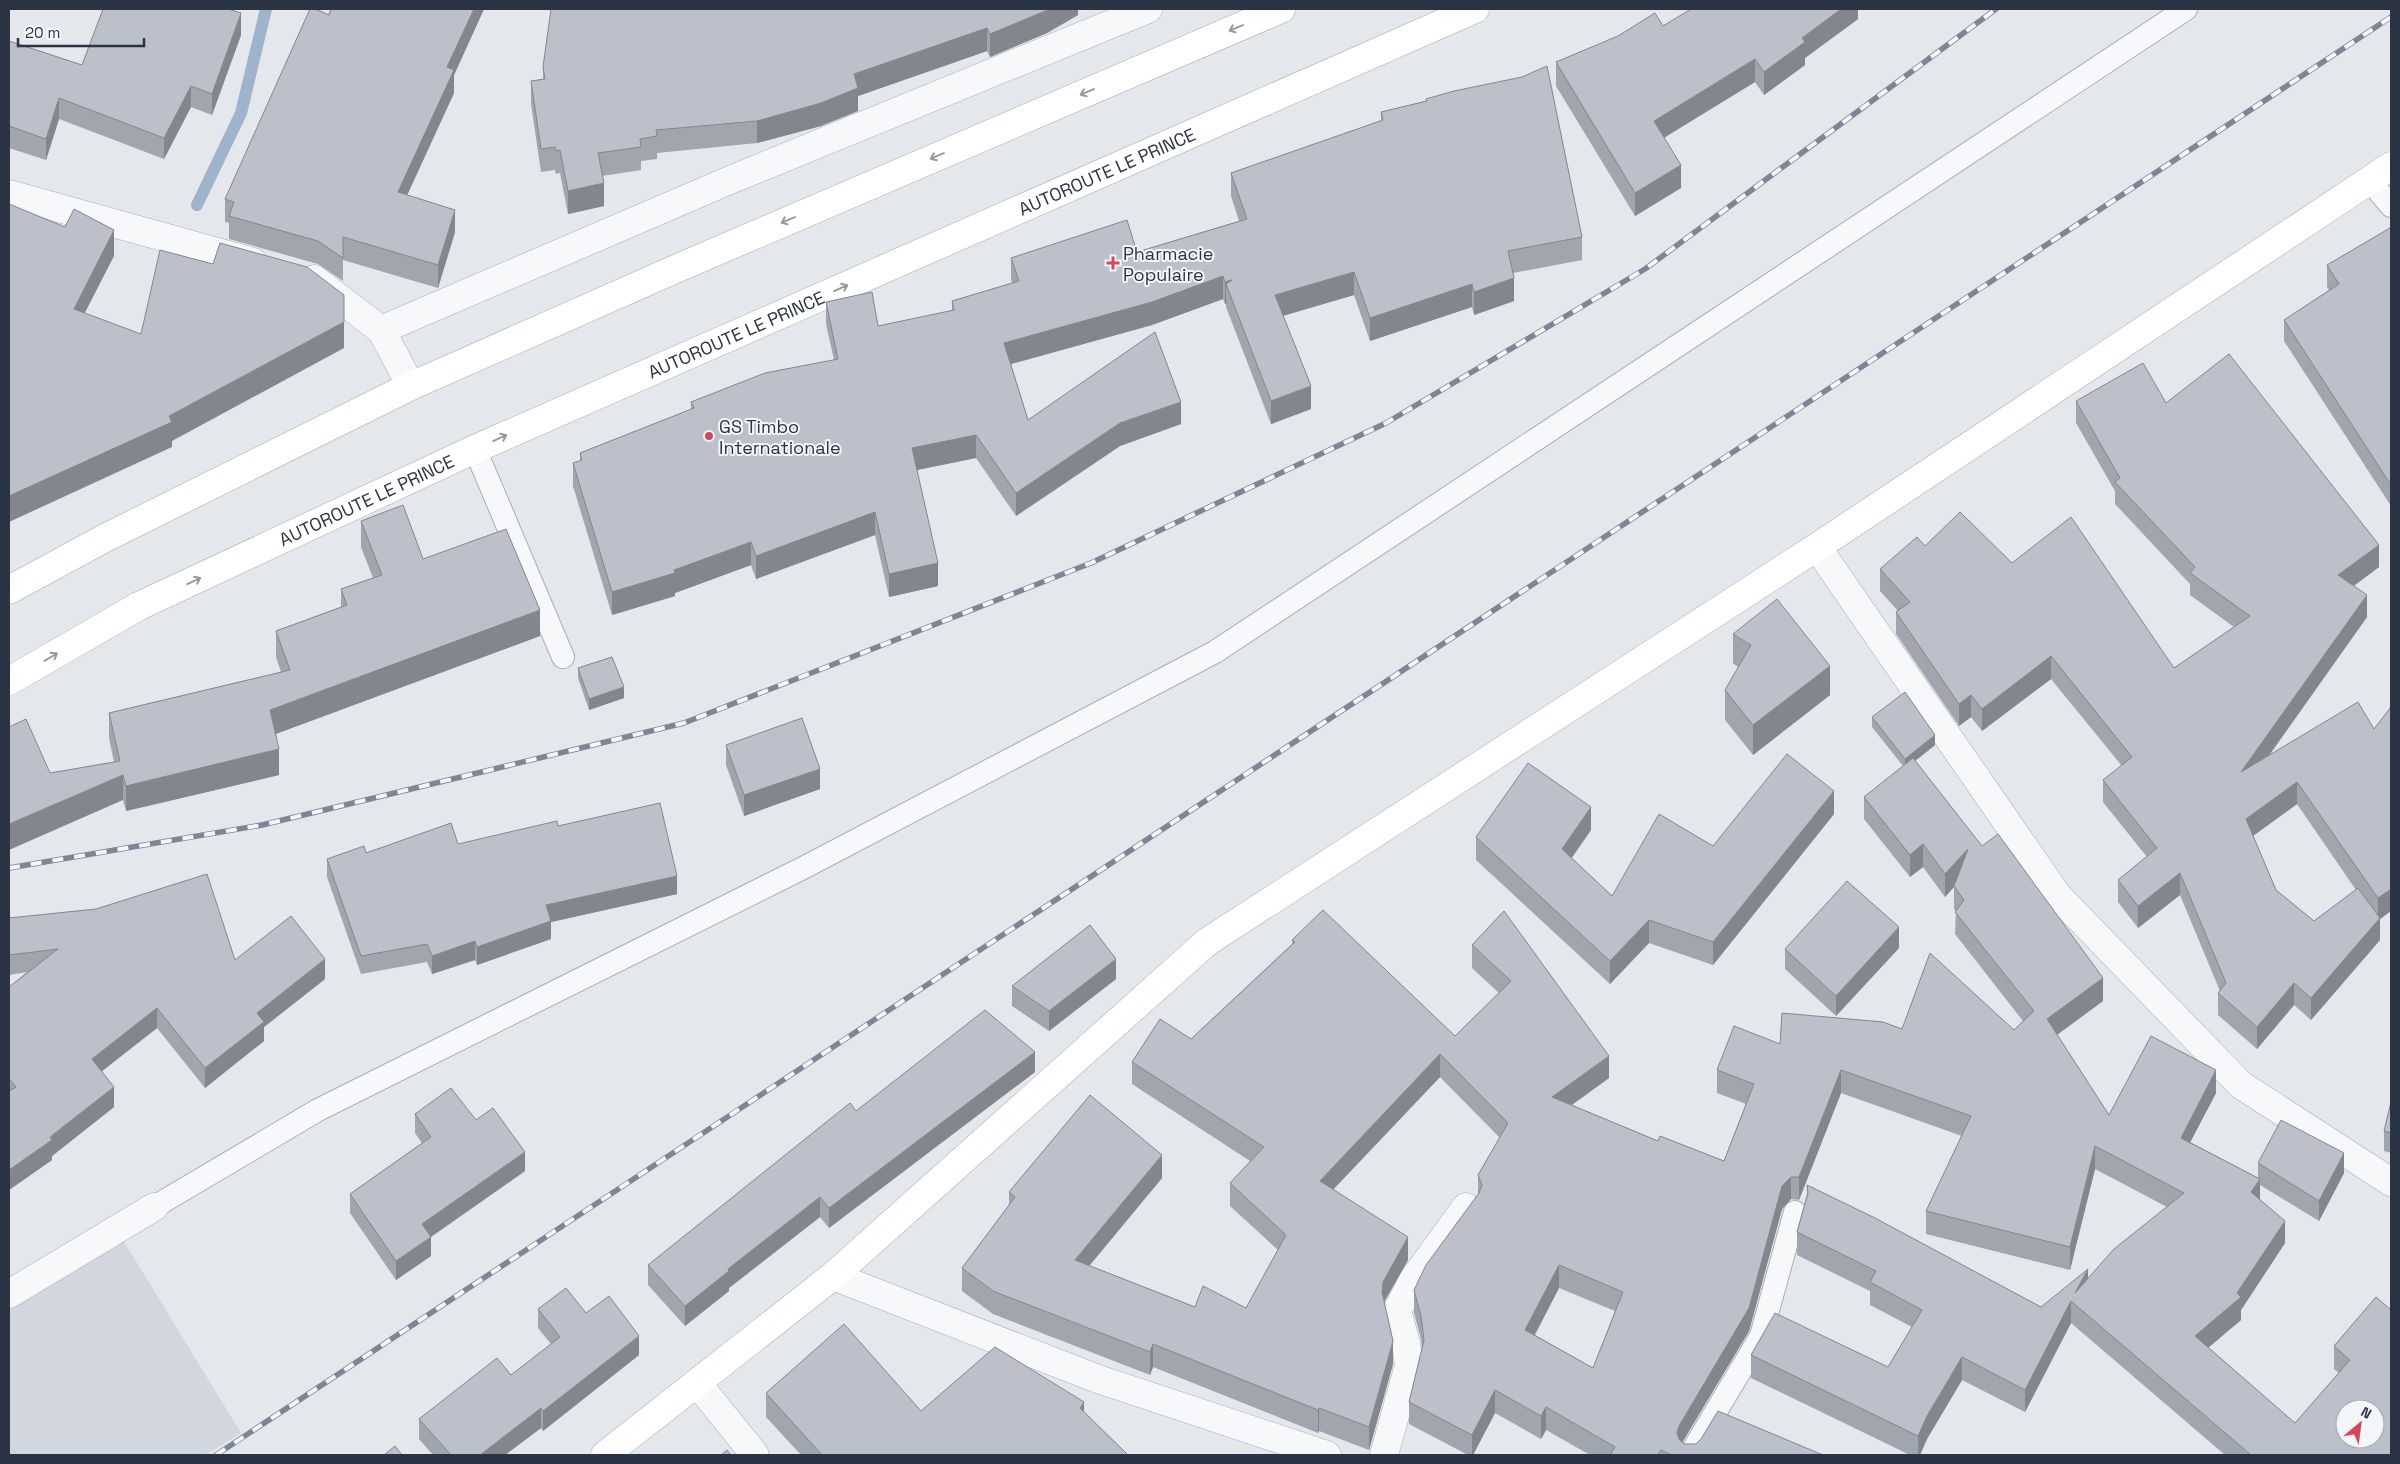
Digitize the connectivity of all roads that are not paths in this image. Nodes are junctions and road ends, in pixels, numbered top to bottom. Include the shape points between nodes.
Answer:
1 (1148, 9) edge
2 (1281, 9) edge
3 (1475, 9) edge
4 (2186, 9) edge
5 (2380, 173) edge
6 (9, 194) edge
7 (2391, 206) edge
8 (381, 330) junction
9 (411, 386) junction
10 (475, 448) junction
11 (1817, 548) junction
12 (9, 590) edge
13 (563, 657) dead end
14 (9, 681) edge
15 (2391, 1182) edge
16 (154, 1207) joint
17 (1466, 1207) edge
18 (1795, 1212) dead end
19 (833, 1276) junction
20 (9, 1294) edge
21 (697, 1383) junction
22 (605, 1455) edge
23 (755, 1455) edge
24 (1327, 1455) edge
25 (1384, 1455) edge
26 (1690, 1455) edge

1 - 8 street via 730,180
2 -> 9 main road
10 -> 3 main road, AUTOROUTE LE PRINCE
4 - 16 lane via 1215,652 805,867 318,1110
5 - 7 lane
5 - 11 main road
6 - 8 street via 314,279
8 - 9 street
9 - 12 main road via 105,538
10 - 13 lane
14 -> 10 main road, AUTOROUTE LE PRINCE via 139,606
11 - 15 street via 2057,895 2241,1085
11 - 19 main road via 1207,942
16 - 20 street
17 - 25 street via 1412,1280 1397,1311 1409,1365
18 - 26 lane via 1761,1336
19 - 21 main road
19 - 24 street via 1098,1379
21 - 22 main road
21 - 23 street

